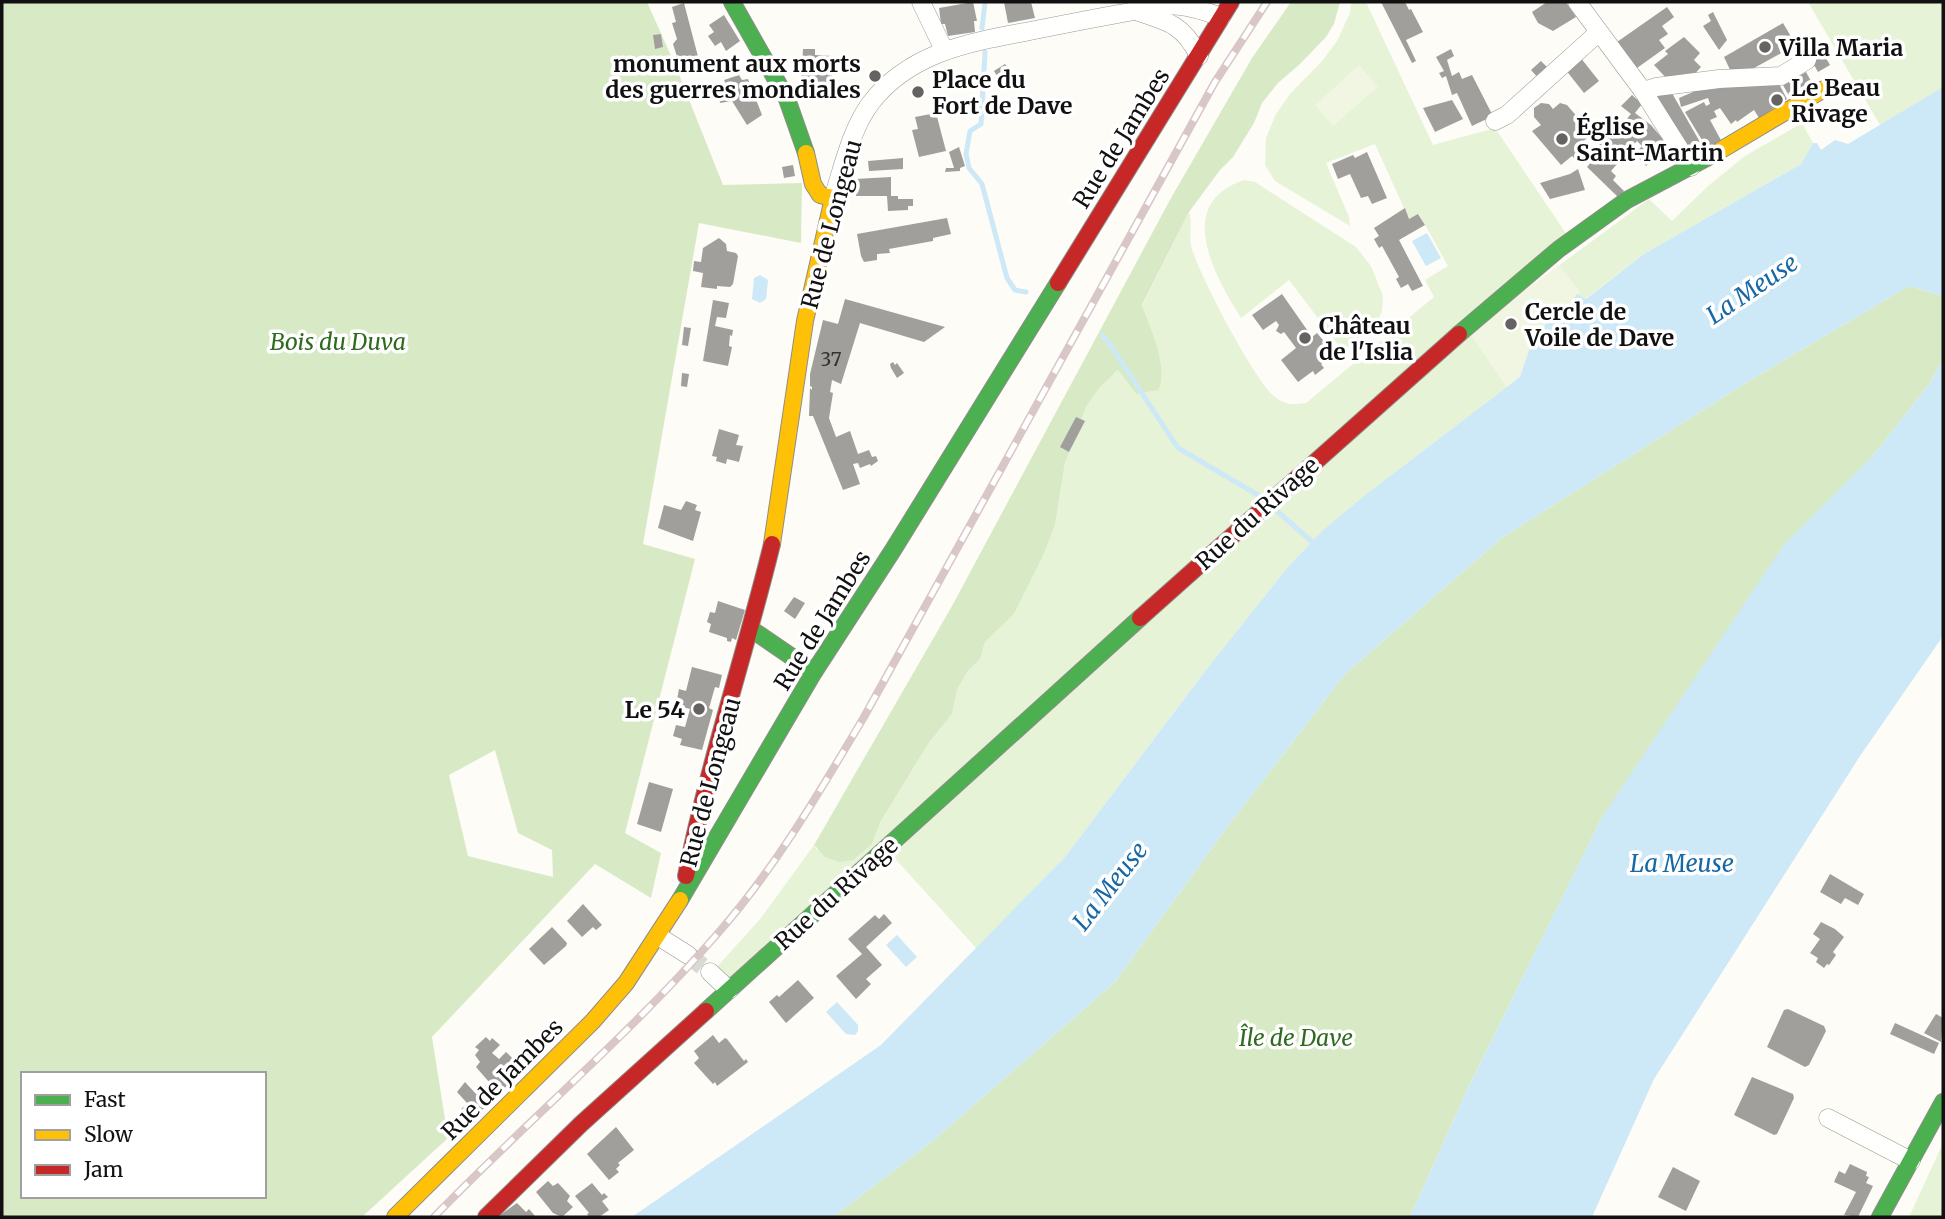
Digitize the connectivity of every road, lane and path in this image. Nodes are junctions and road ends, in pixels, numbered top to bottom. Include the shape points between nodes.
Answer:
1 (732, 2) edge
2 (921, 2) edge
3 (1231, 2) edge
4 (1577, 2) edge
5 (1135, 11) junction
6 (1221, 17) junction
7 (1599, 33) junction
8 (944, 50) junction
9 (1199, 56) junction
10 (1807, 60) dead end
11 (1824, 89) dead end
12 (1643, 91) junction
13 (1495, 121) dead end
14 (1691, 167) junction
15 (833, 198) junction
16 (751, 629) junction
17 (814, 671) junction
18 (683, 895) junction
19 (658, 936) junction
20 (688, 955) tunnel mouth
21 (710, 972) tunnel mouth
22 (729, 990) junction
23 (1943, 1102) edge
24 (1828, 1118) dead end
25 (1911, 1161) junction
26 (395, 1217) edge
27 (486, 1217) edge
28 (1880, 1217) edge

1 - 15 street via 787,99 813,184 820,194
2 - 8 street
3 - 6 street, Rue de Jambes
4 - 7 street
5 - 6 street, Rue de Longeau via 1171,4
5 - 8 street, Rue de Longeau
5 - 9 street, Rue de Longeau via 1174,24 1186,33
6 - 9 street, Rue de Jambes
7 - 12 street
7 - 13 street via 1507,116
8 - 15 street, Rue de Longeau via 903,71 869,106
9 - 17 street, Rue de Jambes
10 - 12 street via 1781,76 1719,79
11 - 14 street, Rue du Rivage
12 - 14 street
14 - 22 street, Rue du Rivage via 1627,200 1559,249 1465,328
15 - 16 street, Rue de Longeau via 805,321 776,526
16 - 17 street
16 - 18 street, Rue de Longeau via 695,830
17 - 18 street, Rue de Jambes
18 - 19 street, Rue de Jambes
19 - 20 street
19 - 26 street, Rue de Jambes via 593,1021
21 - 22 street
22 - 27 street, Rue du Rivage
23 - 25 street
24 - 25 street
25 - 28 street

